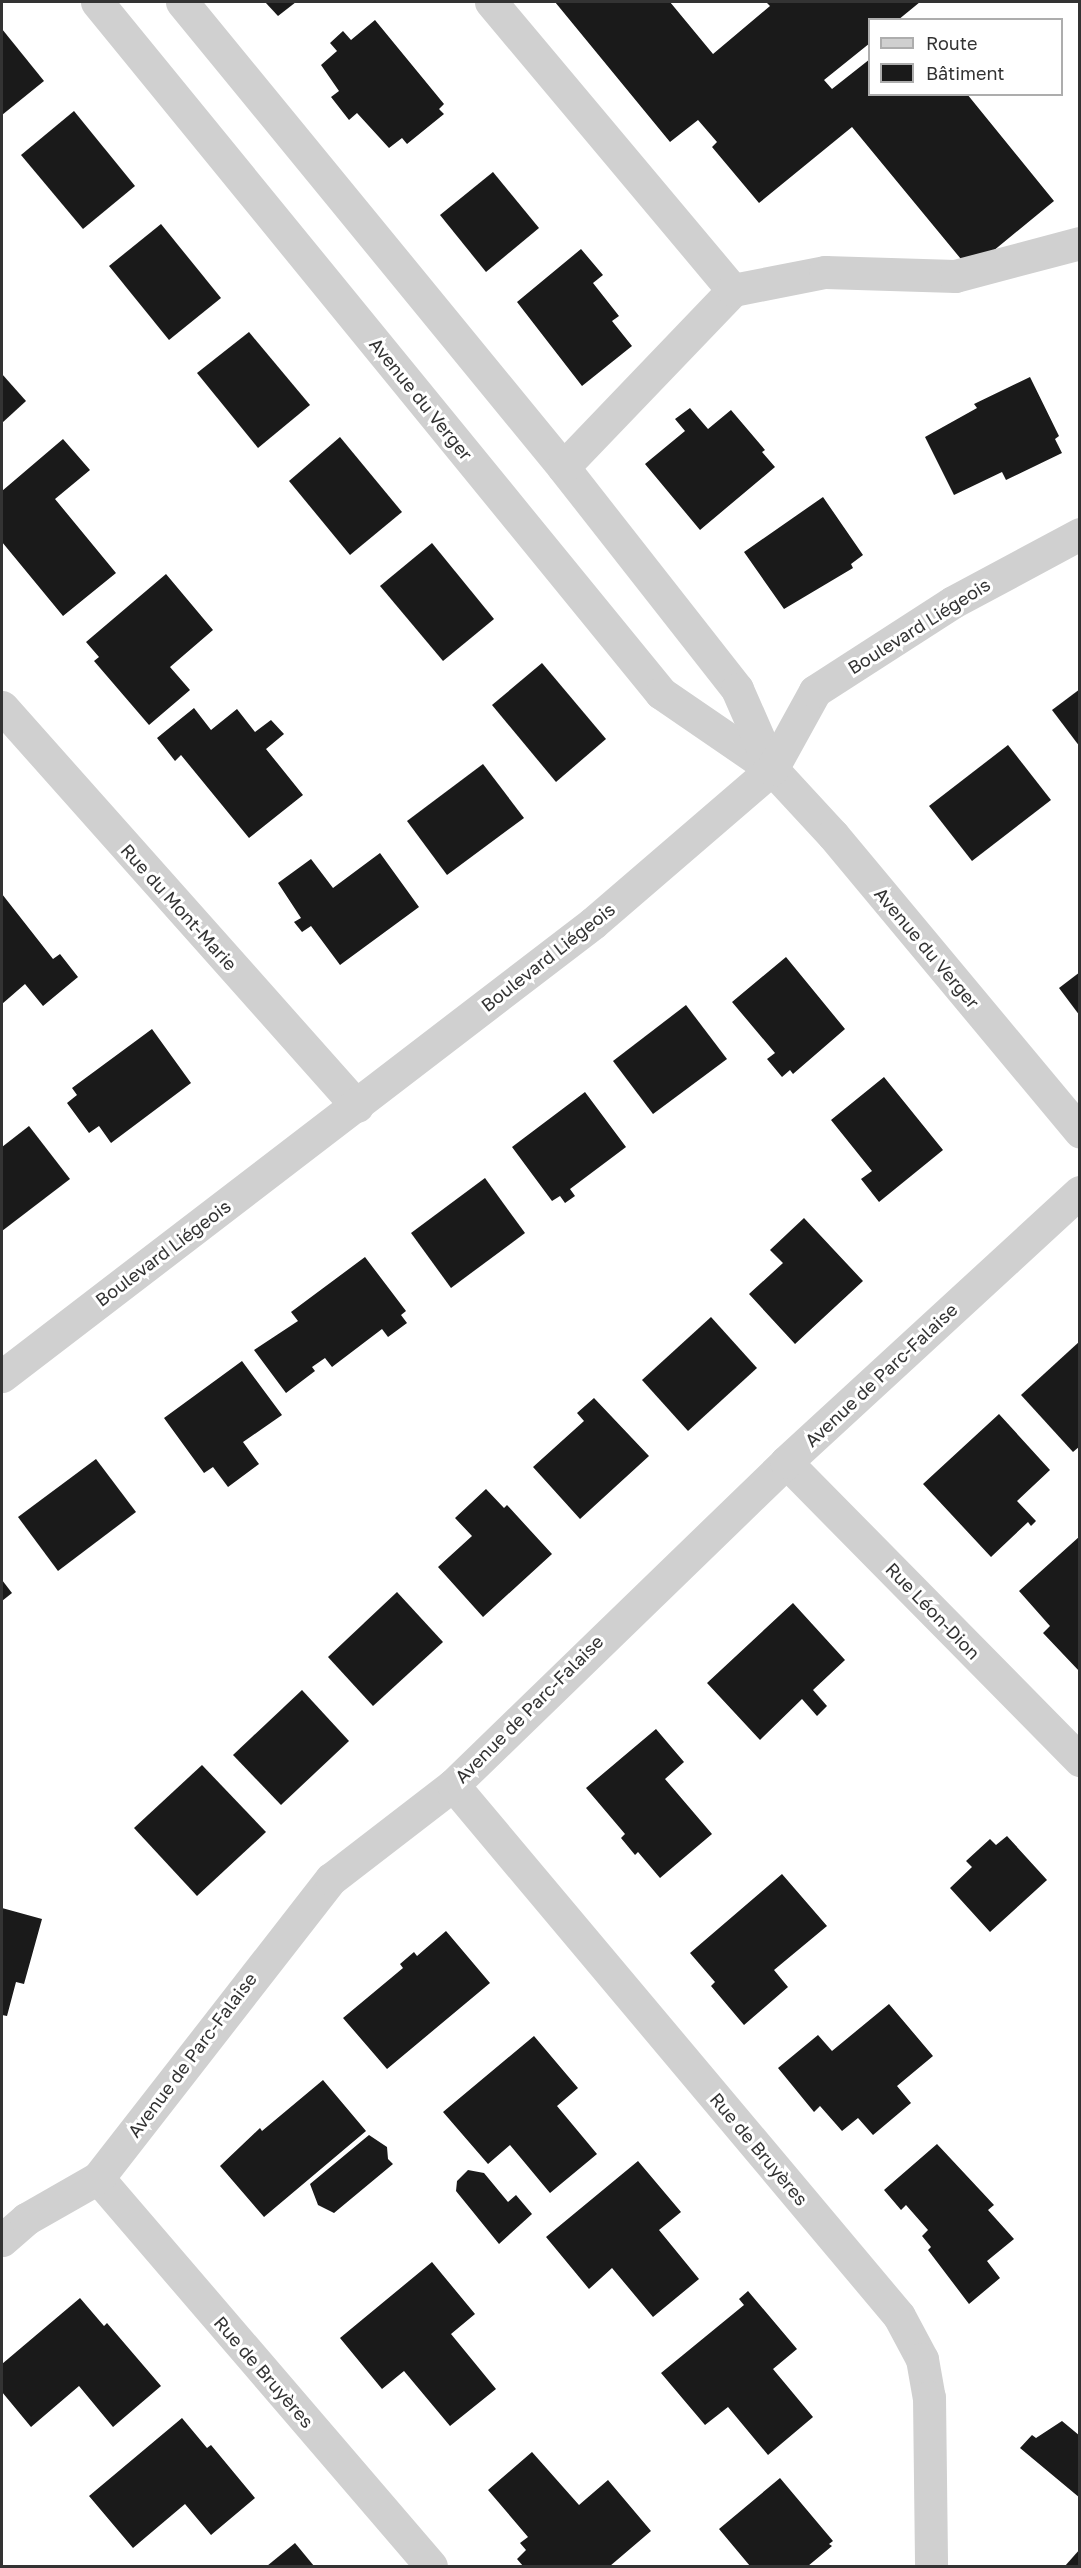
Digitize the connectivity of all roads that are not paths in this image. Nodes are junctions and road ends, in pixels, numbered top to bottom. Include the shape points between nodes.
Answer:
1 (97, 2) edge
2 (182, 2) edge
3 (491, 2) edge
4 (1080, 243) edge
5 (734, 290) junction
6 (563, 467) junction
7 (1080, 534) edge
8 (2, 707) edge
9 (772, 769) junction
10 (357, 1106) junction
11 (1080, 1131) edge
12 (1080, 1192) edge
13 (2, 1376) edge
14 (786, 1462) junction
15 (1080, 1760) edge
16 (453, 1785) junction
17 (98, 2178) junction
18 (2, 2240) edge
19 (431, 2566) edge
20 (931, 2566) edge

1 - 9 street, Avenue du Verger via 661,693
2 - 6 street, Avenue du Verger
3 - 5 street
4 - 5 street via 955,276 825,272
5 - 6 street
6 - 9 street, Avenue du Verger via 737,689
7 - 9 street, Boulevard Liégeois via 953,602 815,691
8 - 10 street, Rue du Mont-Marie
9 - 10 street, Boulevard Liégeois via 593,923
9 - 11 street, Avenue du Verger via 833,835
10 - 13 street, Boulevard Liégeois
12 - 14 street, Avenue de Parc-Falaise
14 - 15 street, Rue Léon-Dion
14 - 16 street, Avenue de Parc-Falaise
16 - 17 street, Avenue de Parc-Falaise via 331,1879
16 - 20 street, Rue de Bruyères via 899,2316 922,2359 929,2397
17 - 18 street, Avenue de Parc-Falaise via 26,2219
17 - 19 street, Rue de Bruyères

